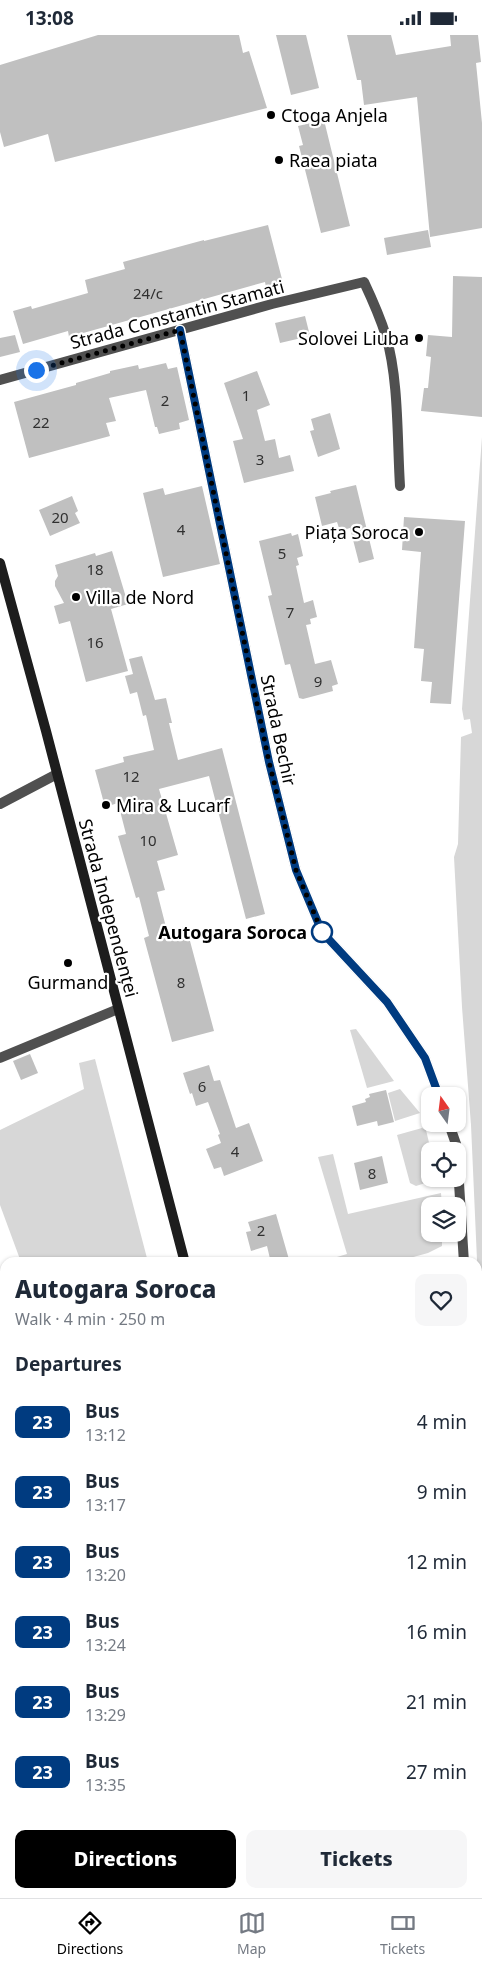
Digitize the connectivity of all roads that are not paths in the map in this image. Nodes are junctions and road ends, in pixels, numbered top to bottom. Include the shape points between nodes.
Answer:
1 (180, 330) junction
2 (0, 380) edge
3 (400, 486) dead end
4 (0, 563) edge
5 (57, 775) junction
6 (0, 805) edge
7 (118, 1009) junction
8 (0, 1057) edge
9 (436, 1087) edge
10 (459, 1187) edge
11 (183, 1257) edge
12 (464, 1257) edge

1 - 2 street, Strada Constantin Stamati
1 - 3 street, Strada Constantin Stamati via 364,282 386,337 394,383
1 - 9 street, Strada Bechir via 269,762 296,870 322,932 387,1002 425,1058
4 - 5 main road, Strada Independenței
5 - 6 street
5 - 7 main road, Strada Independenței
7 - 8 street
7 - 11 main road, Strada Independenței
10 - 12 street

